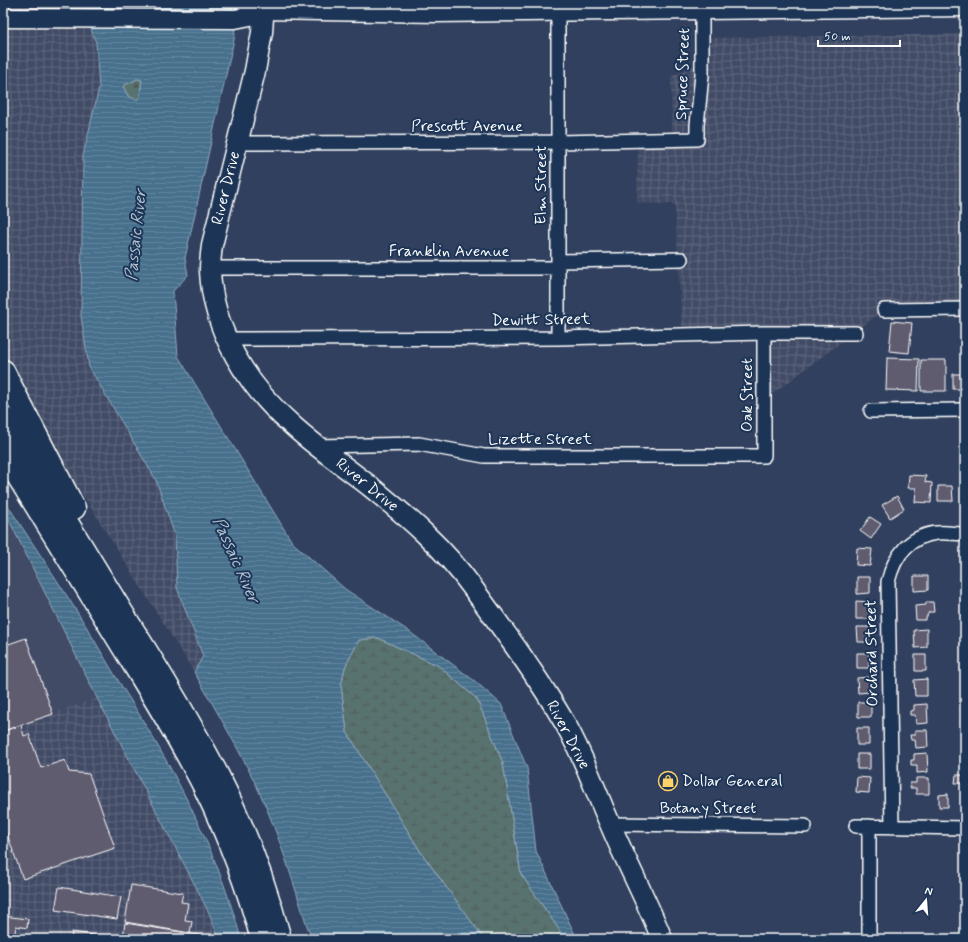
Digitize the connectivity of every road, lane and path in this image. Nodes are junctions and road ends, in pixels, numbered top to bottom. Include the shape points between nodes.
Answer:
1 (257, 5) edge
2 (965, 7) edge
3 (437, 8) edge
4 (702, 10) junction
5 (558, 12) junction
6 (3, 18) edge
7 (697, 139) joint
8 (558, 142) junction
9 (238, 143) junction
10 (681, 259) dead end
11 (558, 265) junction
12 (210, 268) junction
13 (965, 309) edge
14 (884, 310) dead end
15 (764, 333) junction
16 (856, 333) dead end
17 (227, 338) junction
18 (558, 338) junction
19 (3, 371) edge
20 (871, 410) dead end
21 (965, 410) edge
22 (3, 418) edge
23 (317, 446) junction
24 (3, 452) edge
25 (764, 456) joint
26 (3, 479) edge
27 (965, 534) edge
28 (196, 753) junction
29 (610, 824) junction
30 (805, 826) dead end
31 (892, 827) junction
32 (965, 828) edge
33 (262, 939) edge
34 (280, 939) edge
35 (662, 939) edge
36 (868, 939) edge

1 - 3 street
1 - 6 street via 255,15 235,19
1 - 9 main road, River Drive via 259,52
2 - 4 street
3 - 5 street
4 - 5 street
4 - 7 street, Spruce Street via 702,75
5 - 8 street, Elm Street
7 - 8 street, Prescott Avenue
8 - 9 street, Prescott Avenue
8 - 11 street, Elm Street
9 - 12 main road, River Drive via 212,245
10 - 11 street, Franklin Avenue
11 - 12 street, Franklin Avenue
11 - 18 street, Elm Street
12 - 17 main road, River Drive via 212,290
13 - 14 street
15 - 16 street, Dewitt Street
15 - 18 street, Dewitt Street
15 - 25 street, Oak Street
17 - 18 street, Dewitt Street
17 - 23 main road, River Drive via 252,382 270,404
19 - 28 highway via 95,548 168,672
20 - 21 street
22 - 28 highway via 166,684
23 - 25 street, Lizette Street via 419,444 484,456
23 - 29 main road, River Drive via 429,536 472,586 566,726
24 - 28 highway via 155,700
26 - 28 highway via 138,687
27 - 31 street, Orchard Street via 938,533 916,540 896,558 888,582
28 - 33 highway
28 - 34 highway via 226,792 245,834
29 - 30 street, Botany Street
29 - 35 main road, River Drive
31 - 32 street
31 - 36 street via 863,826

